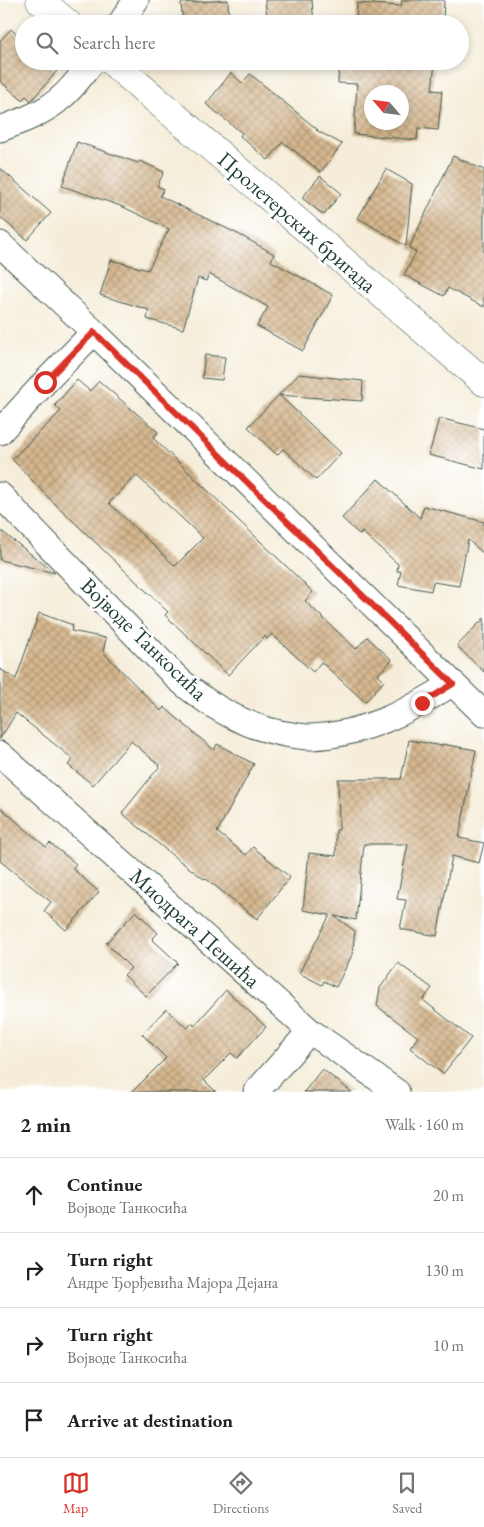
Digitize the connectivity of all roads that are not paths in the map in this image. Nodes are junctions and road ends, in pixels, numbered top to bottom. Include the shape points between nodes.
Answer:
1 (40, 0) edge
2 (136, 0) edge
3 (58, 15) edge
4 (126, 15) edge
5 (85, 70) edge
6 (121, 70) edge
7 (0, 129) edge
8 (0, 244) edge
9 (94, 332) junction
10 (484, 382) edge
11 (0, 432) edge
12 (0, 495) edge
13 (453, 684) junction
14 (484, 714) edge
15 (0, 754) edge
16 (310, 1031) junction
17 (256, 1092) edge
18 (397, 1092) edge

1 - 3 street
2 - 4 street
5 - 7 street via 63,96 45,110
6 - 10 street, Пролетерских бригада
8 - 9 street
9 - 11 street
9 - 13 street
12 - 13 street, Војводе Танкосића via 177,678 195,694 244,722 276,733 310,737 353,731 405,712
13 - 14 street
15 - 16 street, Миодрага Пешића
16 - 17 street
16 - 18 street, Миодрага Пешића

